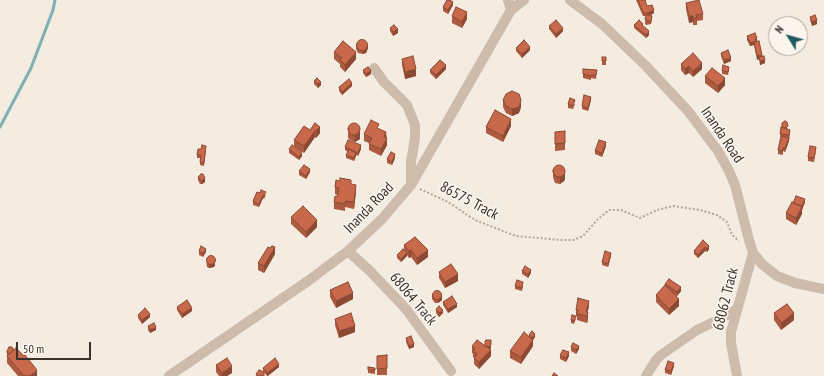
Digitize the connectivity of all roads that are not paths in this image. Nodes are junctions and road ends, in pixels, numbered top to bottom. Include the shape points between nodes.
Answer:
1 (524, 0) edge
2 (570, 0) edge
3 (510, 5) edge
4 (374, 68) dead end
5 (411, 185) junction
6 (348, 251) junction
7 (753, 253) junction
8 (824, 289) edge
9 (736, 309) junction
10 (451, 371) dead end
11 (169, 376) edge
12 (646, 376) edge
13 (737, 376) edge

1 - 3 street, Inanda Road
2 - 7 street, Inanda Road via 602,24 646,66 688,111 718,151 735,185
3 - 5 street, Inanda Road
4 - 5 street via 407,105 416,125
5 - 6 street, Inanda Road via 382,219
6 - 10 street, 68064 Track via 406,309
6 - 11 street, Inanda Road
7 - 8 street, Inanda Road via 777,276
7 - 9 street, 68062 Track
9 - 12 street via 697,330 661,355
9 - 13 street, 68062 Track via 731,343

